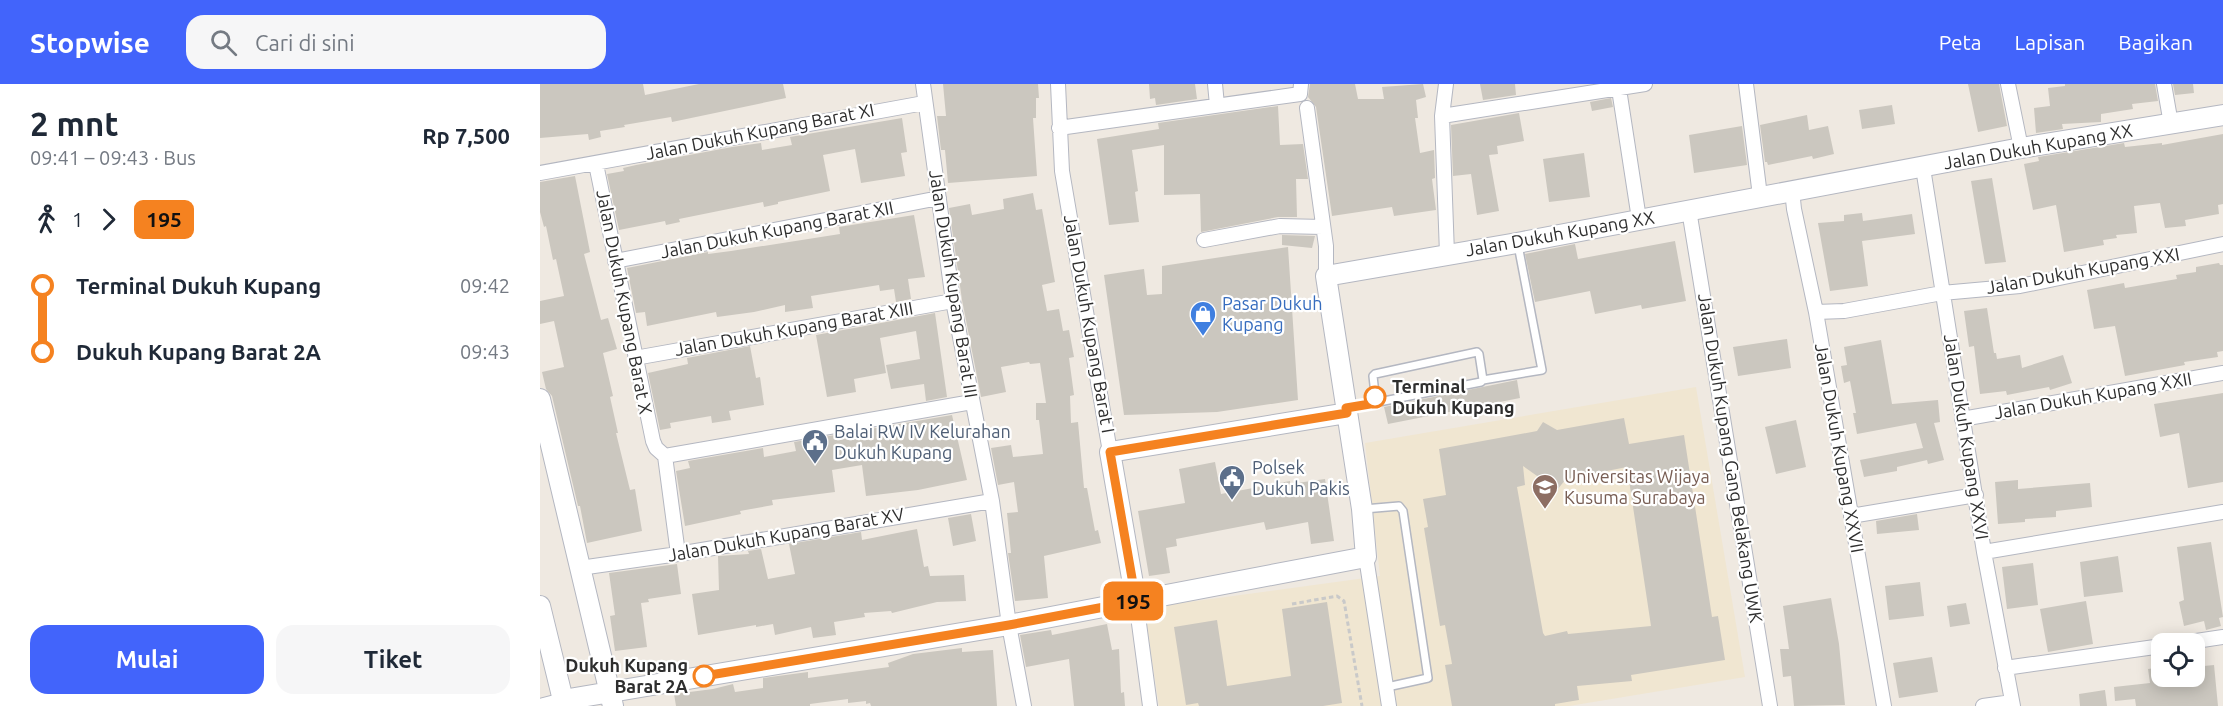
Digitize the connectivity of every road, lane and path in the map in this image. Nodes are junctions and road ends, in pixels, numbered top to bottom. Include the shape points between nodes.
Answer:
1 (923, 84) edge
2 (1058, 84) edge
3 (1215, 84) edge
4 (1446, 84) edge
5 (1646, 84) edge
6 (1746, 84) edge
7 (2008, 84) edge
8 (2164, 84) edge
9 (1300, 89) edge
10 (1619, 89) junction
11 (1276, 91) edge
12 (924, 103) junction
13 (1217, 105) junction
14 (1307, 108) dead end
15 (2223, 115) edge
16 (1442, 116) junction
17 (2171, 124) junction
18 (1059, 128) junction
19 (2021, 148) junction
20 (596, 164) junction
21 (1923, 168) junction
22 (540, 173) edge
23 (1792, 190) junction
24 (1760, 196) junction
25 (939, 198) junction
26 (1689, 210) junction
27 (1639, 219) junction
28 (1323, 227) junction
29 (1204, 240) dead end
30 (1517, 243) junction
31 (2223, 244) edge
32 (1447, 254) junction
33 (615, 261) junction
34 (1326, 276) junction
35 (1942, 293) junction
36 (953, 301) junction
37 (1816, 312) junction
38 (635, 358) junction
39 (2223, 373) edge
40 (1483, 380) junction
41 (540, 399) edge
42 (972, 402) junction
43 (1376, 403) junction
44 (1346, 410) junction
45 (1962, 419) junction
46 (543, 426) edge
47 (1110, 452) junction
48 (665, 456) junction
49 (1976, 495) junction
50 (992, 501) junction
51 (1362, 509) junction
52 (2223, 512) edge
53 (1851, 516) junction
54 (1984, 552) junction
55 (678, 554) junction
56 (1366, 557) junction
57 (580, 568) junction
58 (1136, 601) junction
59 (1292, 604) dead end
60 (540, 606) edge
61 (1009, 625) junction
62 (2223, 637) edge
63 (2205, 640) edge
64 (2151, 648) edge
65 (2005, 668) junction
66 (1387, 687) junction
67 (612, 699) edge
68 (564, 703) edge
69 (2012, 704) edge
70 (540, 706) edge
71 (1024, 706) edge
72 (1150, 706) edge
73 (1362, 706) edge
74 (1388, 706) edge
75 (1770, 706) edge
76 (1884, 706) edge
77 (1983, 706) edge

1 - 12 street, Jalan Dukuh Kupang Barat III
2 - 18 street, Jalan Dukuh Kupang Barat I
3 - 13 street
4 - 16 street
5 - 10 street
6 - 24 street
7 - 19 street
8 - 17 street
9 - 11 street
10 - 16 street
10 - 27 street
11 - 13 street
12 - 20 street, Jalan Dukuh Kupang Barat XI
12 - 25 street, Jalan Dukuh Kupang Barat III
13 - 18 street
14 - 28 street
15 - 17 street, Jalan Dukuh Kupang XX
16 - 32 street
17 - 19 street, Jalan Dukuh Kupang XX
18 - 47 street, Jalan Dukuh Kupang Barat I via 1062,171
19 - 21 street, Jalan Dukuh Kupang XX
20 - 22 street, Jalan Dukuh Kupang Barat XI
20 - 33 street, Jalan Dukuh Kupang Barat X
21 - 23 street, Jalan Dukuh Kupang XX
21 - 35 street, Jalan Dukuh Kupang XXVI
23 - 24 street, Jalan Dukuh Kupang XX
23 - 37 street, Jalan Dukuh Kupang XXVII
24 - 26 street, Jalan Dukuh Kupang XX
25 - 33 street, Jalan Dukuh Kupang Barat XII
25 - 36 street, Jalan Dukuh Kupang Barat III
26 - 27 street, Jalan Dukuh Kupang XX
26 - 75 street, Jalan Dukuh Kupang Gang Belakang UWK
27 - 30 street, Jalan Dukuh Kupang XX
28 - 29 street via 1280,226
28 - 34 street
30 - 32 street, Jalan Dukuh Kupang XX
30 - 40 lane via 1542,370
31 - 35 street, Jalan Dukuh Kupang XXI via 2020,286
32 - 34 street, Jalan Dukuh Kupang XX
33 - 38 street, Jalan Dukuh Kupang Barat X
34 - 44 street
35 - 37 street, Jalan Dukuh Kupang XXI
35 - 45 street, Jalan Dukuh Kupang XXVI
36 - 38 street, Jalan Dukuh Kupang Barat XIII
36 - 42 street, Jalan Dukuh Kupang Barat III
37 - 53 street, Jalan Dukuh Kupang XXVII
38 - 48 street, Jalan Dukuh Kupang Barat X via 653,441
39 - 45 street, Jalan Dukuh Kupang XXII
40 - 43 lane
40 - 43 lane via 1477,352 1375,374
41 - 46 street
42 - 48 street
42 - 50 street, Jalan Dukuh Kupang Barat III
43 - 44 lane
44 - 47 street
44 - 51 street
45 - 49 street, Jalan Dukuh Kupang XXVI
46 - 57 street
47 - 58 street, Jalan Dukuh Kupang Barat I
48 - 55 street
49 - 53 street
49 - 54 street, Jalan Dukuh Kupang XXVI
50 - 55 street, Jalan Dukuh Kupang Barat XV
50 - 61 street, Jalan Dukuh Kupang Barat III
51 - 56 street
51 - 66 lane via 1402,508 1428,678
52 - 54 street
53 - 76 street, Jalan Dukuh Kupang XXVII
54 - 65 street, Jalan Dukuh Kupang XXVI
55 - 57 street, Jalan Dukuh Kupang Barat XV
56 - 58 street
56 - 66 street
57 - 67 street
58 - 61 street
58 - 72 street, Jalan Dukuh Kupang Barat I
59 - 73 path via 1338,596 1344,601
60 - 68 street
61 - 67 street
61 - 71 street, Jalan Dukuh Kupang Barat III
62 - 63 street
64 - 65 street
65 - 69 street, Jalan Dukuh Kupang XXVI
66 - 74 street
67 - 68 street
68 - 70 street
69 - 77 street

